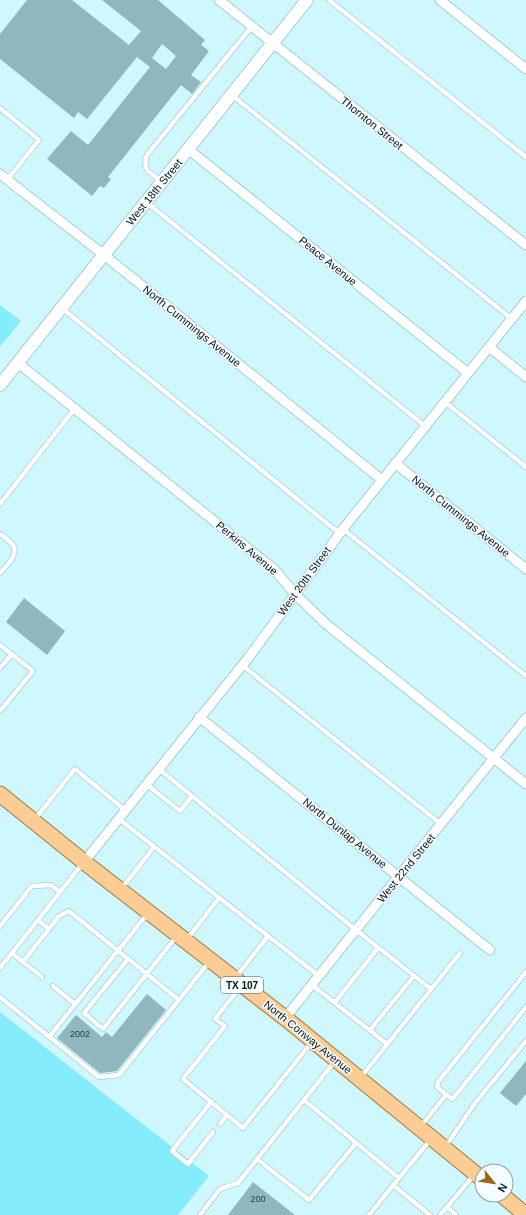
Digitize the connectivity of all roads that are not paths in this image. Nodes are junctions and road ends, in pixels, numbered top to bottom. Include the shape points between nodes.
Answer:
1 (219, 0) edge
2 (307, 0) edge
3 (329, 0) edge
4 (440, 0) edge
5 (252, 26) junction
6 (272, 43) junction
7 (526, 69) edge
8 (231, 95) junction
9 (0, 108) edge
10 (188, 149) junction
11 (526, 157) edge
12 (4, 177) edge
13 (162, 182) junction
14 (146, 202) junction
15 (526, 245) edge
16 (104, 255) junction
17 (526, 301) edge
18 (61, 308) junction
19 (512, 319) junction
20 (489, 347) junction
21 (18, 363) junction
22 (468, 373) junction
23 (526, 377) edge
24 (0, 385) edge
25 (445, 402) junction
26 (74, 408) junction
27 (426, 426) junction
28 (395, 463) junction
29 (526, 466) edge
30 (382, 480) junction
31 (0, 504) edge
32 (341, 531) junction
33 (0, 534) edge
34 (526, 569) edge
35 (0, 573) edge
36 (295, 594) junction
37 (0, 645) edge
38 (12, 654) junction
39 (242, 664) junction
40 (0, 668) edge
41 (526, 676) edge
42 (0, 711) edge
43 (199, 717) junction
44 (526, 718) edge
45 (494, 758) junction
46 (158, 769) junction
47 (146, 784) junction
48 (526, 784) edge
49 (0, 794) edge
50 (192, 796) junction
51 (125, 810) junction
52 (119, 819) junction
53 (33, 821) junction
54 (441, 824) junction
55 (154, 846) junction
56 (84, 862) junction
57 (399, 876) junction
58 (120, 890) junction
59 (60, 892) junction
60 (219, 898) junction
61 (149, 912) junction
62 (38, 920) junction
63 (0, 926) edge
64 (49, 929) junction
65 (356, 930) junction
66 (268, 936) junction
67 (182, 938) junction
68 (378, 948) junction
69 (490, 950) dead end
70 (118, 951) junction
71 (12, 953) junction
72 (460, 953) dead end
73 (128, 959) junction
74 (211, 960) junction
75 (22, 962) junction
76 (0, 968) edge
77 (526, 972) edge
78 (147, 974) junction
79 (319, 976) junction
80 (414, 976) junction
81 (42, 977) dead end
82 (238, 981) junction
83 (312, 985) junction
84 (52, 986) dead end
85 (431, 990) junction
86 (0, 997) edge
87 (179, 1000) junction
88 (335, 1002) junction
89 (75, 1004) junction
90 (526, 1007) edge
91 (285, 1018) junction
92 (370, 1030) junction
93 (49, 1037) junction
94 (313, 1041) junction
95 (526, 1041) edge
96 (387, 1044) junction
97 (336, 1060) junction
98 (360, 1079) junction
99 (446, 1094) junction
100 (304, 1100) junction
101 (211, 1102) junction
102 (227, 1115) junction
103 (220, 1124) dead end
104 (420, 1128) junction
105 (213, 1132) dead end
106 (432, 1138) junction
107 (356, 1143) junction
108 (444, 1148) junction
109 (257, 1159) junction
110 (474, 1172) edge
111 (399, 1178) junction
112 (474, 1181) edge
113 (393, 1185) junction
114 (512, 1203) edge
115 (447, 1207) junction
116 (200, 1215) edge
117 (369, 1215) edge
118 (430, 1215) edge
119 (440, 1215) edge
120 (456, 1215) edge
121 (526, 1215) edge

1 - 5 street, Thornton Street
2 - 6 street, West 18th Street
3 - 11 lane
4 - 7 street
5 - 6 street, Thornton Street
5 - 13 lane via 147,155 144,162 146,169
6 - 8 street, West 18th Street
6 - 15 street, Thornton Street
8 - 10 street, West 18th Street
8 - 19 lane
9 - 12 lane via 39,140
10 - 13 street, West 18th Street
10 - 22 street, Peace Avenue
12 - 16 street, North Cummings Avenue
13 - 14 street, West 18th Street
14 - 16 street, West 18th Street
14 - 27 lane
16 - 18 street, West 18th Street
16 - 30 street, North Cummings Avenue
17 - 19 street, West 20th Street
18 - 21 street, West 18th Street
18 - 32 lane
19 - 20 street, West 20th Street
20 - 22 street, West 20th Street
20 - 23 street
21 - 24 street, West 18th Street
21 - 26 street, Perkins Avenue
22 - 25 street, West 20th Street
25 - 27 street, West 20th Street
25 - 29 lane
26 - 31 lane
26 - 36 street, Perkins Avenue via 273,568
27 - 28 street, West 20th Street
28 - 30 street, West 20th Street
28 - 34 street, North Cummings Avenue
30 - 32 street, West 20th Street
32 - 36 street, West 20th Street
32 - 41 lane
33 - 35 lane via 12,544 14,551 12,558
36 - 39 street, West 20th Street
36 - 45 street, Perkins Avenue via 326,624
37 - 38 lane
38 - 40 lane
38 - 42 lane via 33,671
39 - 43 street, West 20th Street
39 - 54 lane
43 - 46 street, West 20th Street
43 - 57 street, North Dunlap Avenue
44 - 45 street, West 22nd Street
45 - 48 street, Perkins Avenue
45 - 54 street, West 22nd Street
46 - 47 street, West 20th Street
46 - 50 lane
47 - 50 lane via 180,811
47 - 51 street, West 20th Street
49 - 53 main road, North Conway Avenue / TX 107
50 - 65 lane
51 - 52 street, West 20th Street
51 - 53 lane via 75,770
52 - 55 lane
52 - 56 street, West 20th Street
53 - 56 main road, North Conway Avenue / TX 107
54 - 57 street, West 22nd Street
55 - 58 lane
55 - 60 lane
56 - 58 main road, North Conway Avenue / TX 107
56 - 59 lane
57 - 65 street, West 22nd Street
57 - 69 street, North Dunlap Avenue
58 - 61 main road, North Conway Avenue / TX 107
59 - 62 lane
59 - 63 lane via 52,885 32,886
60 - 66 lane
60 - 67 lane
61 - 67 main road, North Conway Avenue / TX 107
61 - 70 lane
62 - 64 lane
62 - 71 lane
64 - 70 lane via 59,916 69,912
64 - 75 lane
65 - 68 lane
65 - 79 street, West 22nd Street
66 - 79 lane
66 - 82 lane
67 - 74 main road, North Conway Avenue / TX 107
67 - 78 lane
68 - 80 lane
68 - 88 lane
70 - 73 lane
70 - 89 lane
71 - 75 lane
71 - 76 lane
72 - 85 lane
73 - 78 lane
73 - 78 lane via 84,1014 103,1029
74 - 82 main road, North Conway Avenue / TX 107
74 - 87 lane
75 - 81 lane
77 - 99 lane via 438,1082 437,1087
78 - 87 lane
79 - 83 street, West 22nd Street
80 - 85 lane
80 - 92 lane
82 - 91 main road, North Conway Avenue / TX 107
82 - 101 lane via 215,1018 225,1026 183,1079
83 - 88 lane
83 - 91 street, West 22nd Street
84 - 89 lane
85 - 96 lane
86 - 93 lane
87 - 93 lane via 119,1075 99,1077
88 - 92 lane
89 - 93 lane
90 - 99 lane via 455,1096 452,1099
91 - 94 main road, North Conway Avenue / TX 107
92 - 96 lane
94 - 97 main road, North Conway Avenue / TX 107
94 - 102 lane via 243,1128
95 - 108 lane via 475,1104
96 - 98 lane
97 - 98 main road, North Conway Avenue / TX 107
97 - 100 lane
98 - 104 main road, North Conway Avenue / TX 107
99 - 104 lane
100 - 107 lane
100 - 109 lane
101 - 102 lane
101 - 105 lane via 172,1151 188,1164
102 - 103 lane
104 - 106 main road, North Conway Avenue / TX 107
106 - 108 main road, North Conway Avenue / TX 107
106 - 111 lane
107 - 109 lane via 309,1200
107 - 111 lane
108 - 110 main road, North Conway Avenue / TX 107
109 - 116 lane via 238,1183 220,1188
111 - 113 lane
112 - 115 lane
113 - 117 lane
113 - 118 lane
114 - 121 main road
115 - 119 lane
115 - 120 lane

